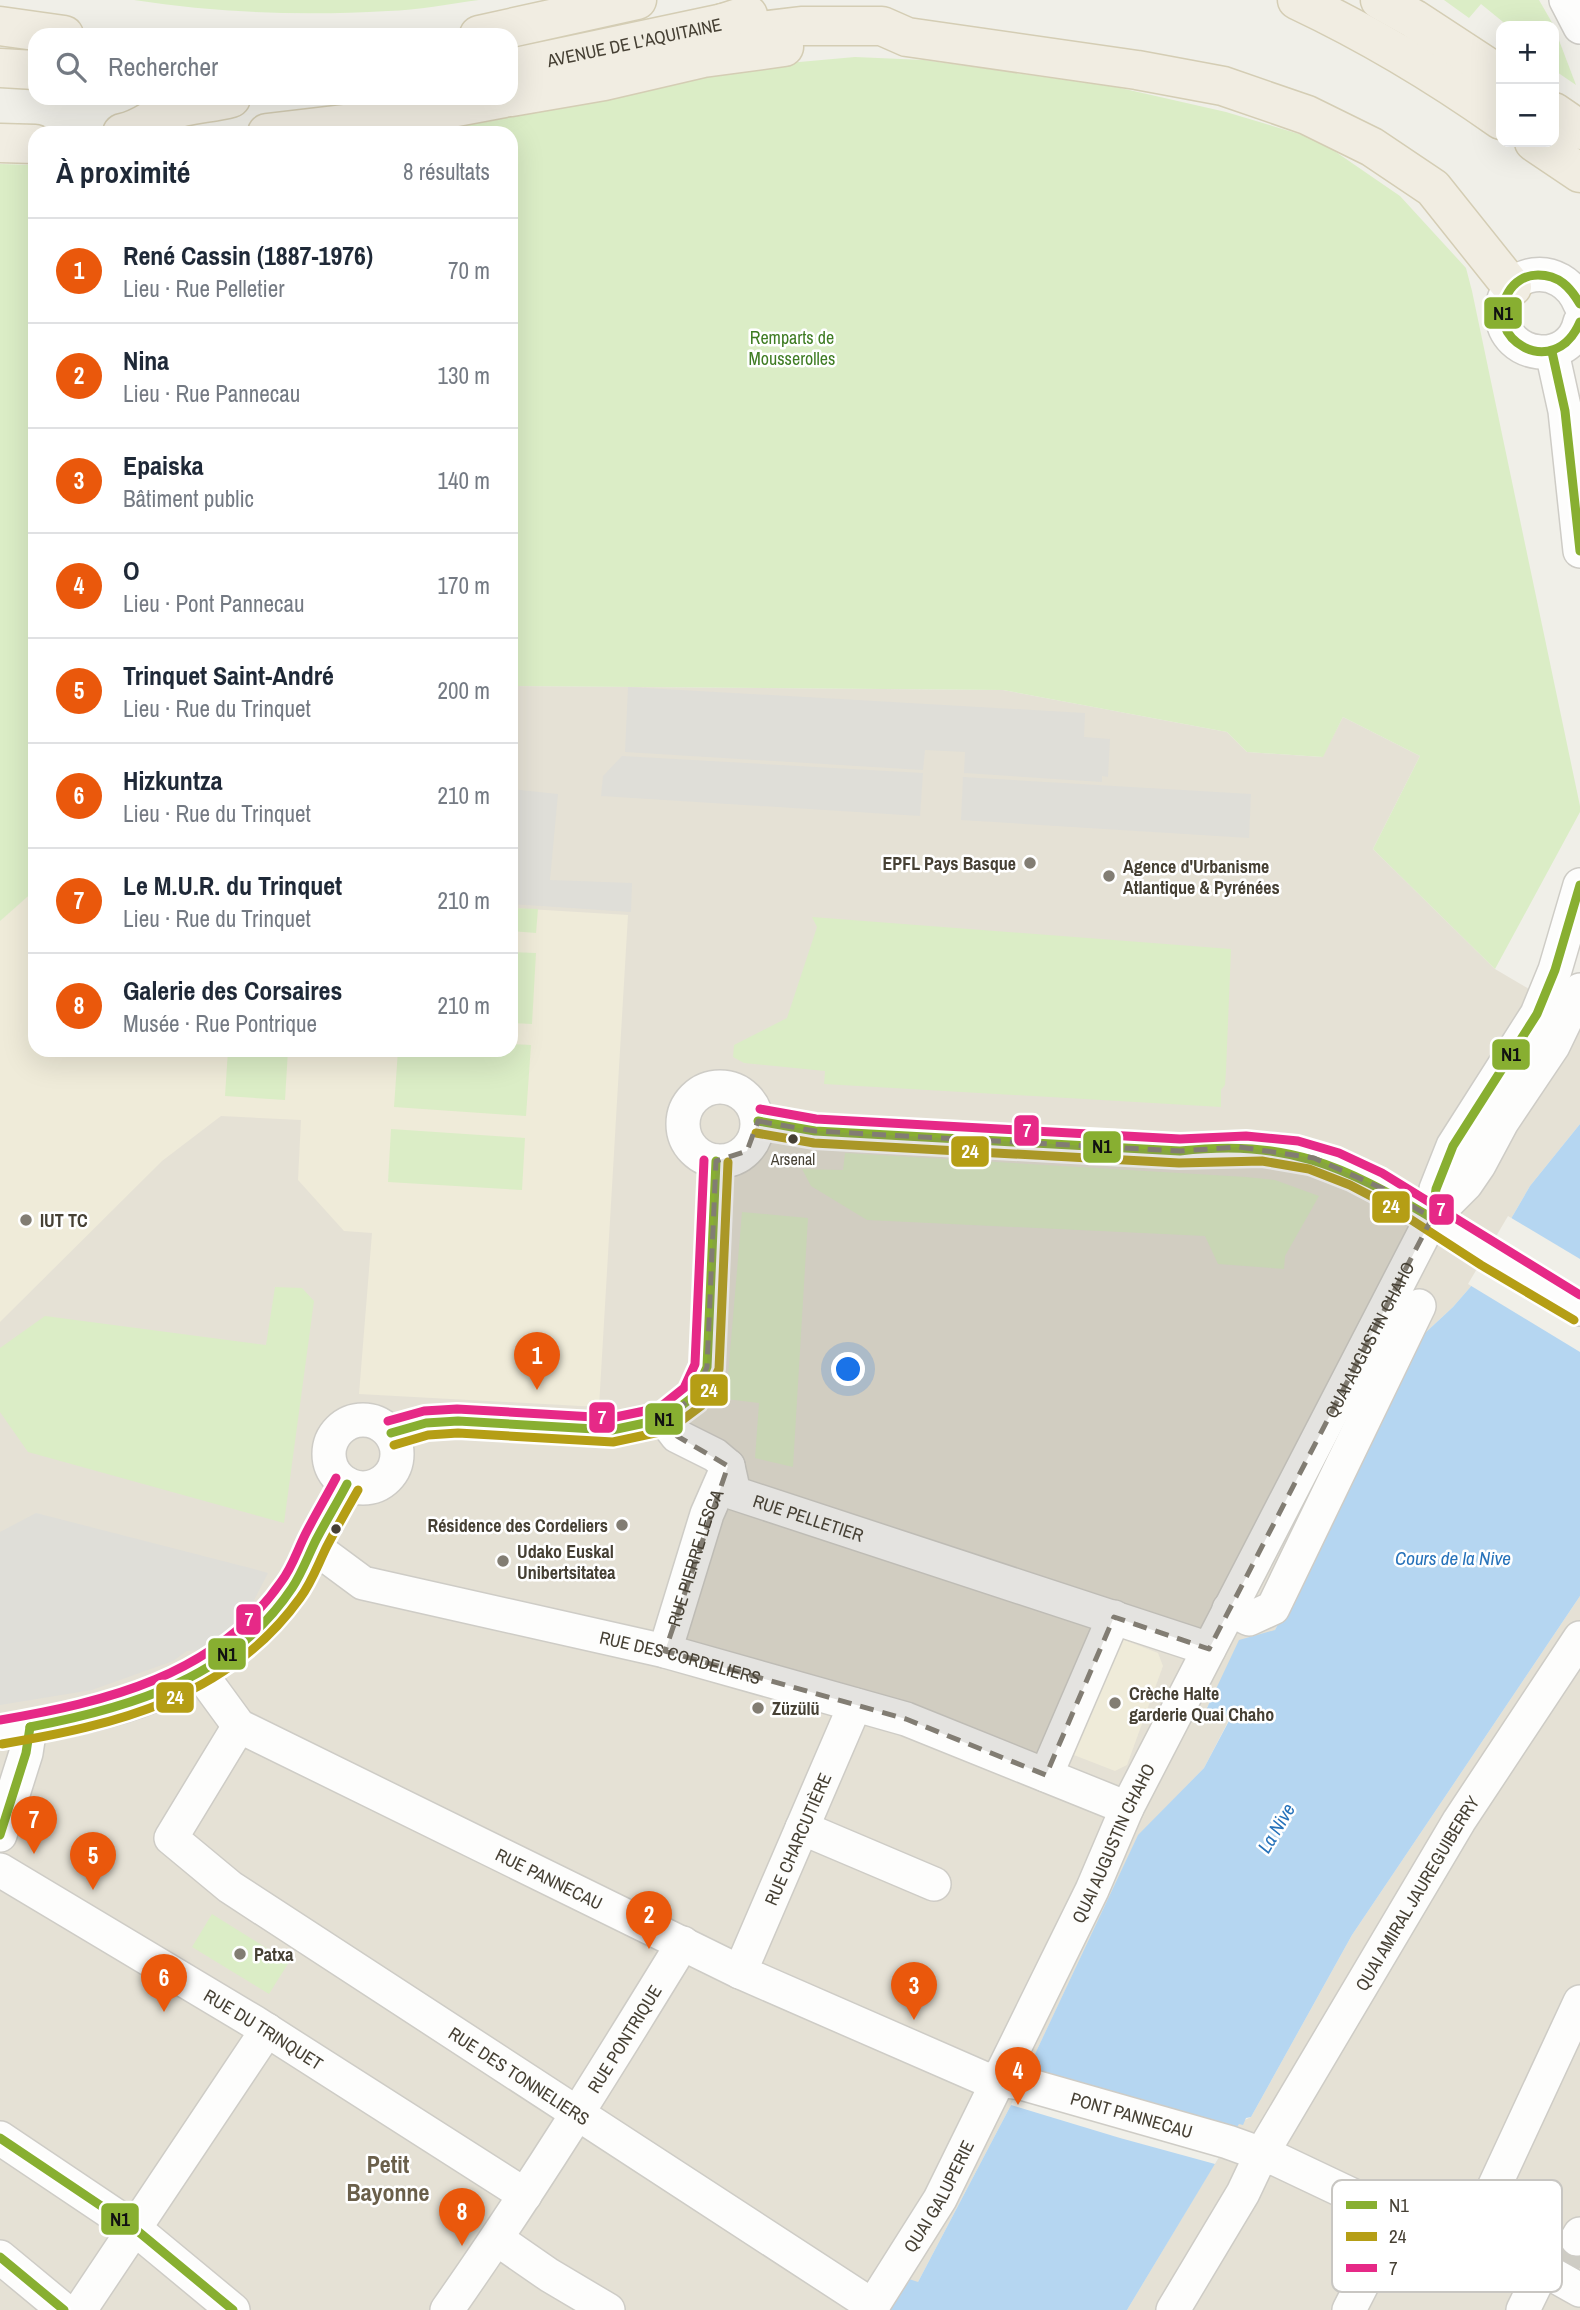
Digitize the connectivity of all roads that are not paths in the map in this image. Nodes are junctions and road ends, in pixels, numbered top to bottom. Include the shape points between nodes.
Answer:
1 (637, 0) edge
2 (797, 0) edge
3 (1297, 0) edge
4 (1380, 0) edge
5 (1566, 0) edge
6 (723, 23) junction
7 (0, 26) edge
8 (1580, 27) edge
9 (510, 28) edge
10 (28, 30) edge
11 (906, 37) junction
12 (518, 67) edge
13 (0, 68) edge
14 (28, 70) edge
15 (1496, 73) edge
16 (518, 96) edge
17 (188, 105) edge
18 (467, 105) edge
19 (1559, 115) edge
20 (1496, 117) edge
21 (142, 126) edge
22 (326, 126) edge
23 (1580, 130) edge
24 (0, 143) edge
25 (28, 144) edge
26 (1541, 147) edge
27 (1580, 173) edge
28 (1512, 287) junction
29 (1579, 303) edge
30 (1552, 352) junction
31 (1580, 551) edge
32 (1580, 885) edge
33 (1580, 990) edge
34 (758, 1121) junction
35 (716, 1161) junction
36 (1432, 1218) junction
37 (1419, 1306) dead end
38 (1580, 1310) edge
39 (664, 1419) junction
40 (391, 1433) junction
41 (728, 1466) junction
42 (346, 1483) junction
43 (313, 1546) junction
44 (1229, 1609) junction
45 (1114, 1618) junction
46 (1580, 1638) edge
47 (1209, 1649) junction
48 (665, 1651) junction
49 (201, 1674) junction
50 (855, 1705) junction
51 (239, 1726) junction
52 (15, 1729) edge
53 (1046, 1775) junction
54 (1127, 1808) junction
55 (802, 1828) junction
56 (0, 1835) edge
57 (0, 1870) edge
58 (934, 1884) dead end
59 (683, 1943) junction
60 (740, 1972) junction
61 (1580, 2002) edge
62 (267, 2030) junction
63 (1011, 2081) junction
64 (577, 2114) junction
65 (0, 2138) edge
66 (1261, 2155) junction
67 (1497, 2180) edge
68 (1332, 2186) edge
69 (525, 2195) junction
70 (134, 2228) junction
71 (497, 2239) junction
72 (0, 2257) edge
73 (1358, 2292) edge
74 (1539, 2292) tunnel mouth
75 (872, 2308) edge
76 (64, 2310) edge
77 (80, 2310) edge
78 (233, 2310) edge
79 (447, 2310) edge
80 (608, 2310) edge
81 (1173, 2310) edge
82 (1349, 2310) edge
83 (1523, 2310) edge

1 - 9 main road
2 - 6 main road, AVENUE DE L'AQUITAINE
3 - 20 main road via 1390,47
4 - 15 main road
5 - 8 street
6 - 11 main road via 752,32 801,26 882,26
6 - 12 main road, AVENUE DE L'AQUITAINE
7 - 10 main road
11 - 16 main road via 882,43 803,44 703,58
11 - 28 main road via 1223,86 1307,115 1372,147 1433,188
13 - 14 main road
17 - 21 main road
18 - 22 main road
19 - 23 main road
24 - 25 main road
26 - 27 main road
28 - 29 street via 1533,275 1546,274 1557,277
28 - 30 street via 1502,310 1508,334 1527,351
29 - 30 street via 1572,339
30 - 31 street via 1565,411
32 - 36 street via 1546,994 1453,1146 1436,1189
33 - 36 street via 1553,1045 1479,1165
34 - 35 street via 747,1151
34 - 35 street via 755,1108 735,1089 708,1088 696,1095 687,1107 684,1135 702,1157
34 - 36 street via 815,1131 1180,1151 1239,1147 1295,1154 1364,1179
35 - 39 street via 707,1367 694,1396
36 - 38 street
36 - 44 street, QUAI AUGUSTIN CHAHO
37 - 44 street, QUAI AUGUSTIN CHAHO via 1273,1608 1249,1619
39 - 40 street via 612,1430 458,1421 426,1423
39 - 41 street via 677,1436
40 - 42 street via 398,1453 391,1474 371,1487
40 - 42 street via 369,1420 356,1420 335,1433 330,1444 331,1467
41 - 45 street, RUE PELLETIER via 734,1493
41 - 48 street, RUE PIERRE LESCA via 707,1514
42 - 43 street
43 - 48 street, RUE DES CORDELIERS via 363,1583
43 - 49 street via 299,1579 274,1612
44 - 47 street, QUAI AUGUSTIN CHAHO
45 - 47 street, RUE PELLETIER
45 - 53 street
46 - 66 street, QUAI AMIRAL JAUREGUIBERRY via 1459,1821
47 - 54 street, QUAI AUGUSTIN CHAHO
48 - 50 street, RUE DES CORDELIERS
49 - 51 street, RUE PANNECAU
49 - 52 street via 131,1704
50 - 53 street, RUE DES CORDELIERS via 906,1719
50 - 55 street, RUE CHARCUTIÈRE
51 - 59 street, RUE PANNECAU
51 - 64 street, RUE DES TONNELIERS via 171,1838 230,1887
52 - 56 street via 26,1753
53 - 54 street, RUE DES CORDELIERS
54 - 63 street, QUAI AUGUSTIN CHAHO
55 - 58 street
55 - 60 street, RUE CHARCUTIÈRE
57 - 62 street, RUE DU TRINQUET
59 - 60 street, RUE PANNECAU
59 - 64 street, RUE PONTRIQUE
60 - 63 street, RUE PANNECAU via 983,2078
61 - 67 street
62 - 69 street, RUE DU TRINQUET
62 - 70 street
63 - 66 street, PONT PANNECAU
63 - 75 street, QUAI GALUPERIE
64 - 69 street, RUE PONTRIQUE
64 - 75 street, RUE DES TONNELIERS
65 - 70 street
66 - 68 street, PONT PANNECAU
66 - 81 street, QUAI AMIRAL JAUREGUIBERRY
69 - 71 street, RUE PONTRIQUE
70 - 77 street
70 - 78 street
71 - 79 street, RUE PONTRIQUE
71 - 80 street
72 - 76 street
73 - 82 street
74 - 83 street

